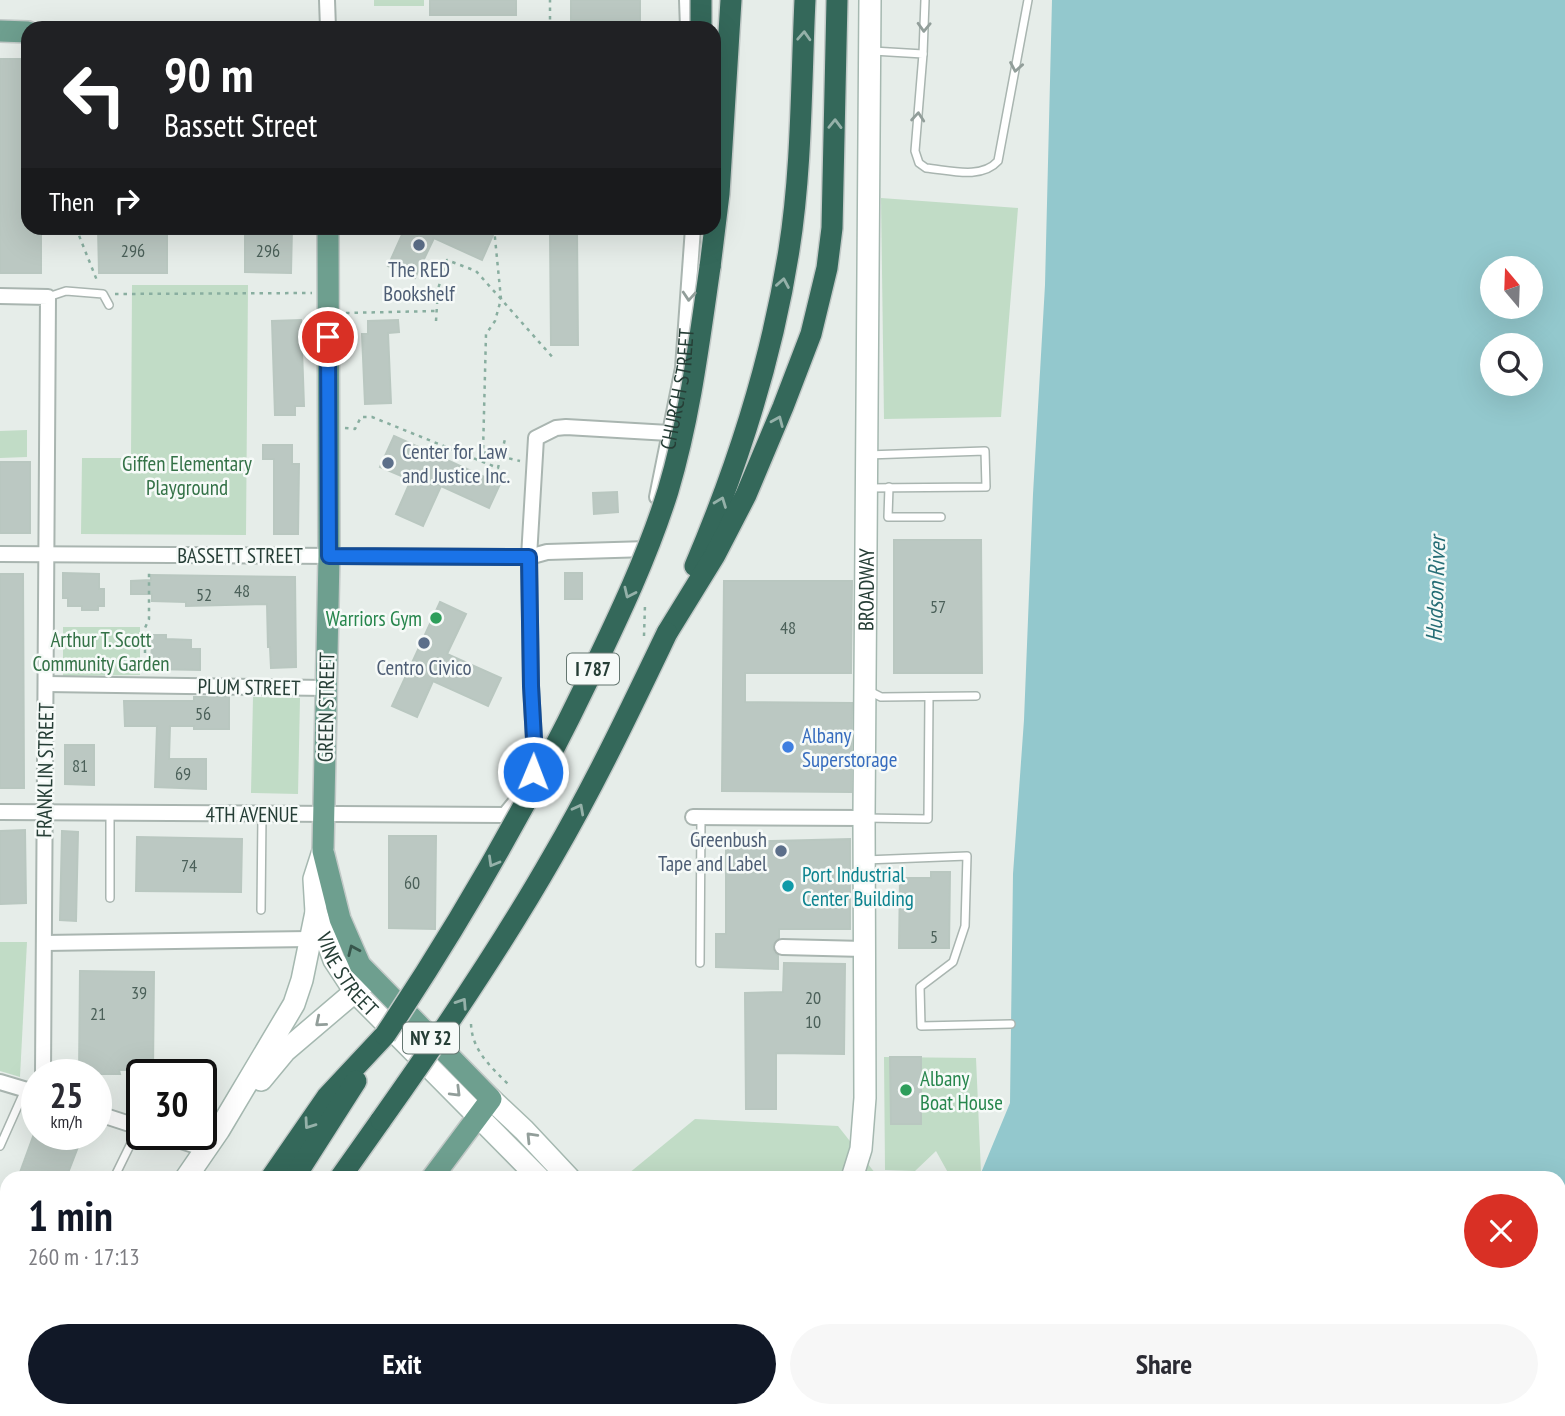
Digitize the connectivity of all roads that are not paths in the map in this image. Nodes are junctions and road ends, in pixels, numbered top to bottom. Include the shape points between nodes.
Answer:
1 (327, 0) edge
2 (687, 0) edge
3 (701, 0) edge
4 (731, 0) edge
5 (805, 0) edge
6 (837, 0) edge
7 (870, 0) edge
8 (925, 0) edge
9 (1028, 0) edge
10 (328, 21) edge
11 (688, 21) edge
12 (701, 21) edge
13 (0, 31) edge
14 (21, 32) edge
15 (870, 51) junction
16 (923, 54) junction
17 (721, 162) edge
18 (328, 235) edge
19 (692, 235) edge
20 (703, 235) edge
21 (714, 235) edge
22 (710, 267) junction
23 (0, 296) edge
24 (48, 297) junction
25 (109, 305) dead end
26 (669, 432) junction
27 (867, 455) junction
28 (889, 487) junction
29 (867, 488) junction
30 (941, 517) dead end
31 (648, 549) joint
32 (0, 554) edge
33 (46, 554) junction
34 (329, 556) junction
35 (529, 557) junction
36 (667, 633) junction
37 (46, 684) junction
38 (326, 688) junction
39 (866, 688) junction
40 (976, 696) dead end
41 (929, 697) junction
42 (0, 812) edge
43 (44, 812) junction
44 (110, 813) junction
45 (262, 814) junction
46 (324, 814) junction
47 (697, 817) joint
48 (864, 818) junction
49 (323, 851) junction
50 (864, 860) junction
51 (110, 898) dead end
52 (261, 911) dead end
53 (316, 912) junction
54 (340, 919) joint
55 (310, 939) junction
56 (45, 943) junction
57 (782, 947) dead end
58 (864, 949) junction
59 (700, 962) dead end
60 (371, 977) junction
61 (355, 992) junction
62 (1011, 1024) dead end
63 (385, 1035) junction
64 (43, 1059) edge
65 (0, 1082) edge
66 (21, 1088) edge
67 (486, 1107) junction
68 (21, 1109) edge
69 (381, 1120) junction
70 (219, 1130) junction
71 (217, 1133) edge
72 (0, 1146) edge
73 (129, 1150) edge
74 (205, 1150) edge
75 (118, 1171) edge
76 (191, 1171) edge
77 (276, 1171) edge
78 (298, 1171) edge
79 (346, 1171) edge
80 (353, 1171) edge
81 (437, 1171) edge
82 (534, 1171) edge
83 (562, 1171) edge
84 (854, 1171) edge

1 - 10 street
2 - 11 street
3 - 12 highway, bridge
4 - 17 highway, I 787
36 -> 5 highway, I 787 via 737,458 773,333 794,208
36 -> 6 highway via 731,525 811,334 832,228
7 - 15 street, BROADWAY
8 -> 16 lane
9 -> 16 lane via 998,161 991,169 979,173 926,168 919,163 915,151
13 - 14 main road
15 - 16 lane
15 - 27 street, BROADWAY
18 - 34 main road, GREEN STREET / NY 32
19 -> 26 street, CHURCH STREET via 683,368
20 - 22 highway
21 - 22 highway, I 787
22 -> 63 highway, I 787, bridge via 689,408 667,492 637,577 527,802
23 - 24 street
24 - 25 lane via 66,291 103,294
24 - 33 street, FRANKLIN STREET
26 - 31 street, CHURCH STREET
26 - 35 street via 566,427 536,438
27 - 28 lane via 985,451 986,487
27 - 29 street, BROADWAY
28 - 29 lane
28 - 30 lane via 888,517
29 - 39 street, BROADWAY
31 - 35 street, BASSETT STREET via 547,552
32 - 33 street, BASSETT STREET
33 - 34 street, BASSETT STREET
33 - 37 street, FRANKLIN STREET
34 - 35 street, BASSETT STREET
34 - 38 main road, GREEN STREET / NY 32
35 - 46 street, 4TH AVENUE via 535,757 527,788 505,815
69 -> 36 highway, I 787, bridge via 479,977 553,857
37 - 38 street, PLUM STREET
37 - 43 street, FRANKLIN STREET
38 - 46 main road, GREEN STREET / NY 32
39 - 41 lane via 881,697
39 - 48 street, BROADWAY
40 - 41 lane
41 - 48 lane via 928,819
42 - 43 street, 4TH AVENUE
43 - 44 street, 4TH AVENUE
43 - 56 street, FRANKLIN STREET
44 - 45 street, 4TH AVENUE
44 - 51 lane
45 - 46 street, 4TH AVENUE
45 - 52 lane
46 - 49 main road, GREEN STREET / NY 32
47 - 48 street
47 - 59 lane
48 - 50 street, BROADWAY
49 - 53 street, GREEN STREET via 314,879
49 - 54 main road, GREEN STREET / NY 32
50 - 58 street, BROADWAY
50 - 62 lane via 967,856 965,926 953,962 920,987 921,1026
53 - 55 street, GREEN STREET
53 - 61 street, VINE STREET via 334,960
60 -> 54 main road, VINE STREET / NY 32 via 360,965
55 - 56 street, VINE STREET
55 - 70 street, GREEN STREET via 294,1004
56 - 64 street, FRANKLIN STREET
57 - 58 street
58 - 84 street, BROADWAY via 865,1124
60 - 61 street
60 - 67 main road, VINE STREET / NY 32
61 -> 67 street, VINE STREET
61 -> 70 street via 285,1051
63 -> 77 highway via 327,1097
63 - 78 highway, I 787
65 - 66 street
67 - 81 main road
67 - 82 street
83 -> 67 street via 524,1130
68 - 72 lane
69 - 79 highway, I 787
69 - 80 highway
70 - 71 street, GREEN STREET
73 - 75 lane
74 - 76 street, GREEN STREET

